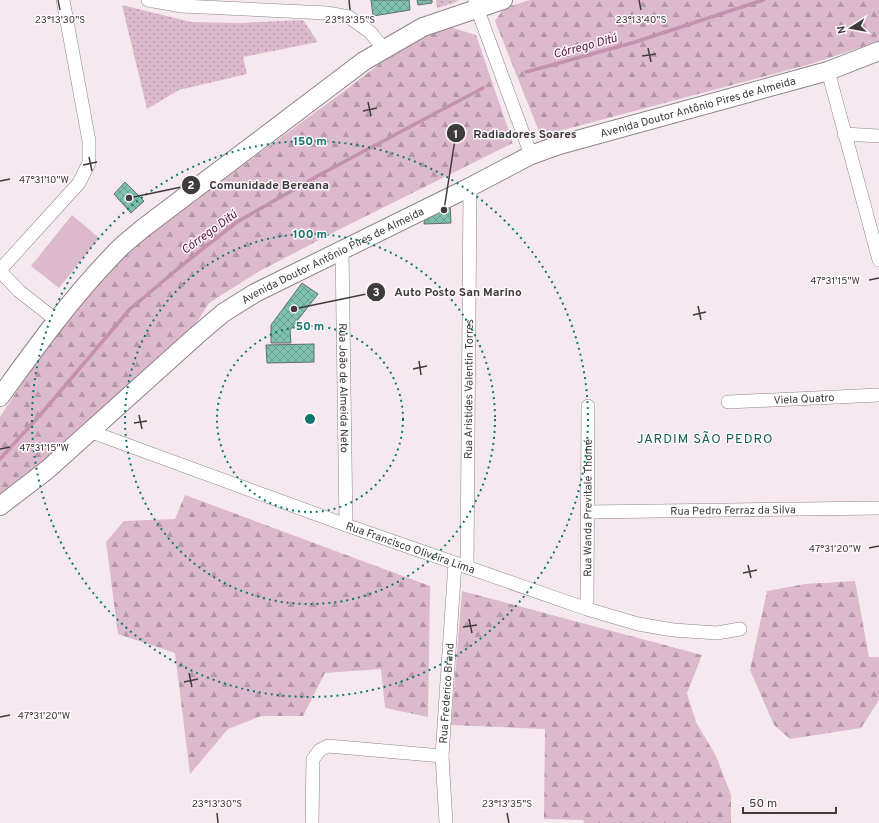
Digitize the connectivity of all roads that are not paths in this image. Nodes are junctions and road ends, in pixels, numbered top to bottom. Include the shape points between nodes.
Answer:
1 (63, 0) edge
2 (148, 0) edge
3 (503, 0) edge
4 (182, 3) edge
5 (476, 4) edge
6 (384, 49) junction
7 (879, 51) edge
8 (828, 71) junction
9 (844, 134) junction
10 (879, 136) edge
11 (531, 155) junction
12 (470, 187) junction
13 (342, 251) junction
14 (879, 259) edge
15 (0, 270) edge
16 (56, 320) junction
17 (879, 395) edge
18 (0, 397) edge
19 (728, 402) dead end
20 (588, 406) dead end
21 (89, 431) junction
22 (0, 506) edge
23 (879, 508) edge
24 (587, 512) junction
25 (346, 525) junction
26 (461, 565) junction
27 (587, 609) junction
28 (740, 629) dead end
29 (442, 756) junction
30 (312, 823) edge
31 (446, 823) edge

1 - 15 street via 89,141 90,163 79,183
2 - 4 street
3 - 5 main road
4 - 6 street via 327,13 349,17 370,32
5 - 6 main road via 423,27
5 - 11 street
6 - 16 main road via 142,229 96,273
7 - 8 main road, Avenida Doutor Antônio Pires de Almeida
8 - 9 street
8 - 11 main road, Avenida Doutor Antônio Pires de Almeida via 558,145
9 - 10 street
9 - 14 street
11 - 12 main road, Avenida Doutor Antônio Pires de Almeida
12 - 13 main road, Avenida Doutor Antônio Pires de Almeida
12 - 26 street, Rua Aristides Valentin Torres
13 - 21 main road, Avenida Doutor Antônio Pires de Almeida via 255,293 223,313
13 - 25 street, Rua João de Almeida Neto
15 - 16 street via 18,291
16 - 18 main road
17 - 19 street, Viela Quatro
20 - 24 street, Rua Wanda Previtale Thomé
21 - 22 main road, Avenida Doutor Antônio Pires de Almeida via 47,470
21 - 25 street, Rua Francisco Oliveira Lima
23 - 24 street, Rua Pedro Ferraz da Silva
24 - 27 street, Rua Wanda Previtale Thomé
25 - 26 street, Rua Francisco Oliveira Lima
26 - 27 street, Rua Francisco Oliveira Lima
26 - 29 street, Rua Frederico Brand
27 - 28 street, Rua Francisco Oliveira Lima via 638,624 673,630 717,633
29 - 30 street via 328,746 320,750 313,759
29 - 31 street, Rua Frederico Brand

